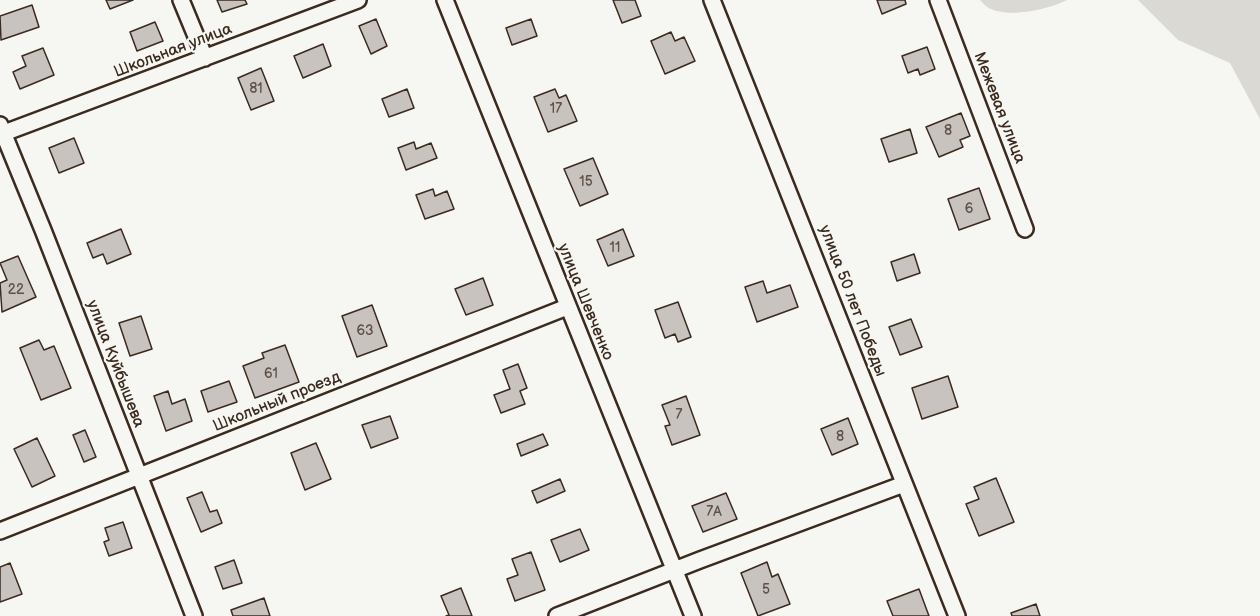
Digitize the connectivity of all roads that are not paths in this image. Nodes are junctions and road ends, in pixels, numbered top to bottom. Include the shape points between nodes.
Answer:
1 (181, 0) edge
2 (358, 0) edge
3 (445, 0) edge
4 (712, 0) edge
5 (938, 0) edge
6 (205, 58) junction
7 (1, 130) edge
8 (1026, 229) dead end
9 (567, 307) junction
10 (139, 476) junction
11 (904, 484) junction
12 (0, 531) edge
13 (673, 570) junction
14 (194, 616) edge
15 (557, 616) edge
16 (693, 616) edge
17 (957, 616) edge

1 - 6 street
2 - 6 street, Школьная улица
3 - 9 street, улица Шевченко
4 - 11 street, улица 50 лет Победы
5 - 8 street, Межевая улица
6 - 7 street, Школьная улица
7 - 10 street, улица Куйбышева
9 - 10 street, Школьный проезд
9 - 13 street, улица Шевченко
10 - 12 street, Школьный проезд
10 - 14 street, улица Куйбышева
11 - 13 street
11 - 17 street, улица 50 лет Победы
13 - 15 street
13 - 16 street, улица Шевченко

